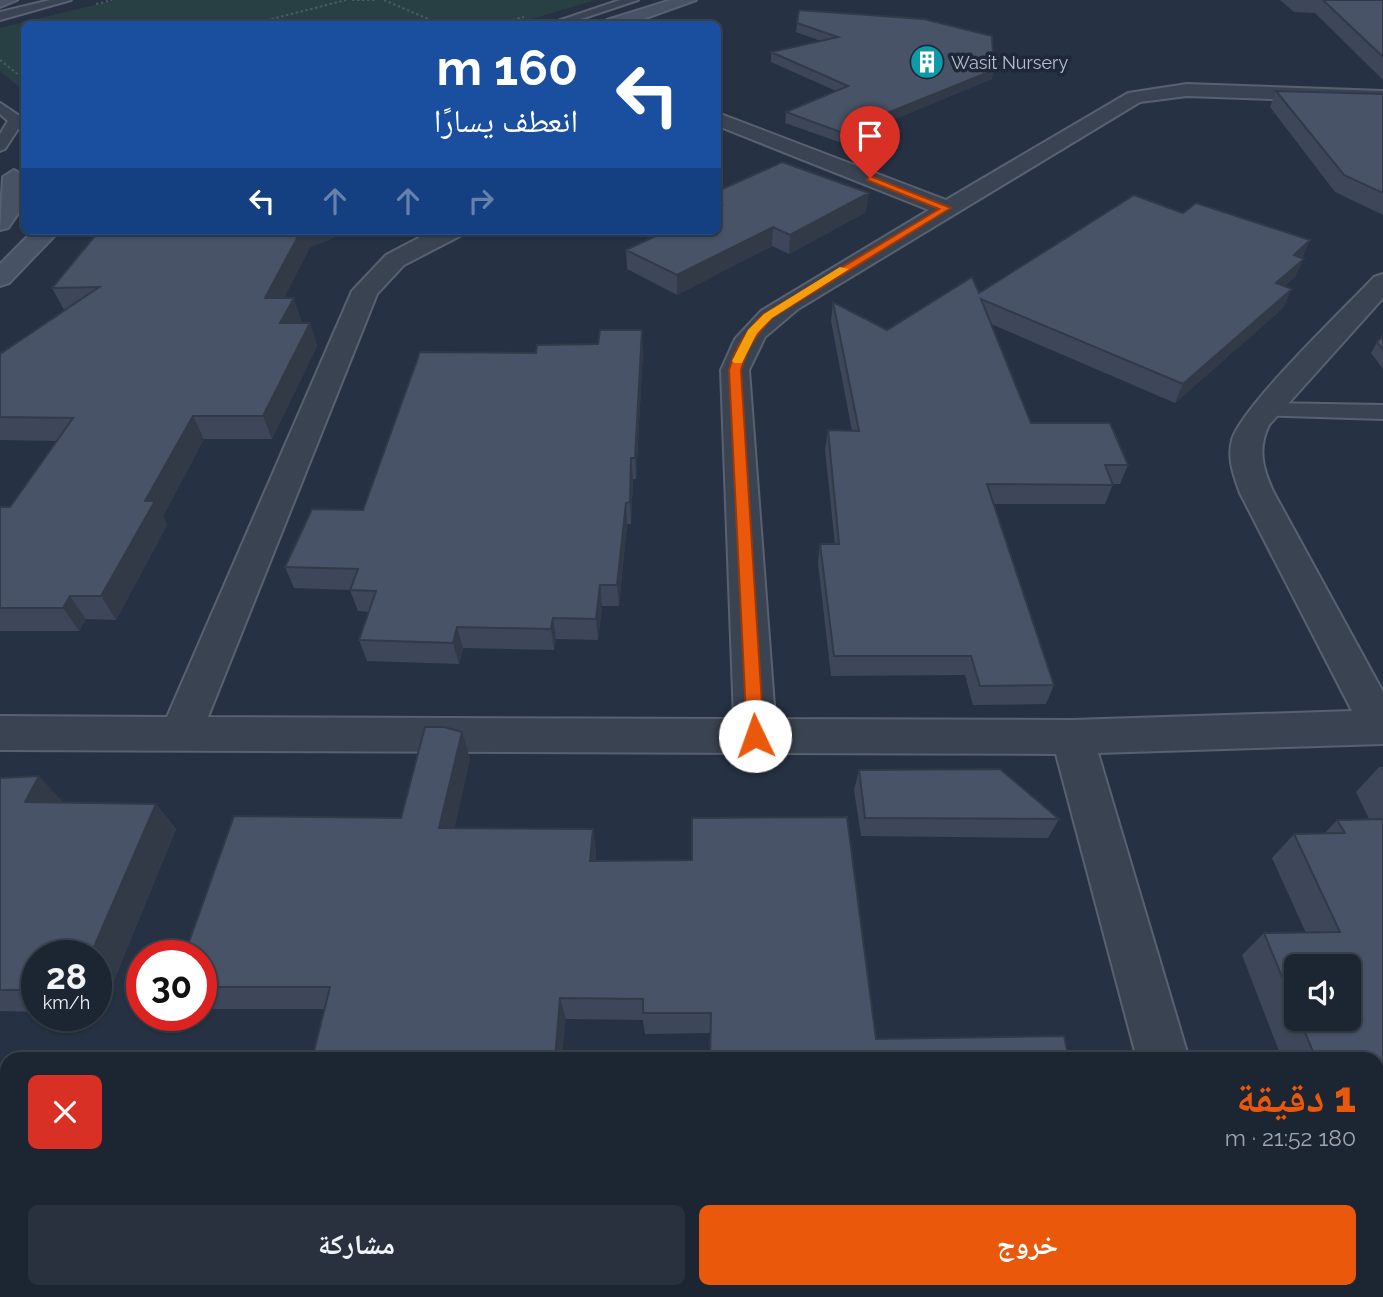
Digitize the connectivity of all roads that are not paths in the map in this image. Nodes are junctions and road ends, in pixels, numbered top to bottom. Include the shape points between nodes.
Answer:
1 (9, 0) edge
2 (632, 0) edge
3 (688, 0) edge
4 (60, 1) edge
5 (0, 5) edge
6 (0, 16) edge
7 (565, 21) edge
8 (622, 21) edge
9 (1383, 97) edge
10 (0, 107) edge
11 (721, 120) edge
12 (20, 123) edge
13 (0, 146) edge
14 (13, 176) edge
15 (946, 208) junction
16 (0, 223) edge
17 (41, 235) edge
18 (443, 235) edge
19 (10, 254) edge
20 (0, 278) edge
21 (1383, 282) edge
22 (1266, 410) junction
23 (1383, 412) edge
24 (1382, 727) edge
25 (181, 732) junction
26 (0, 733) edge
27 (755, 736) junction
28 (1072, 737) junction
29 (1161, 1052) edge

1 - 5 street
2 - 7 lane
3 - 8 street
4 - 5 lane
4 - 6 lane
9 - 15 street via 1187,90 1150,93 1124,103
10 - 12 lane
11 - 15 street
12 - 13 lane
14 - 16 street via 12,205
15 - 27 street via 768,316 741,350 735,391
17 - 19 street
18 - 25 street via 395,260 365,290
19 - 20 street
21 - 22 street
22 - 23 lane
22 - 24 street via 1247,436 1247,472
24 - 28 street
25 - 26 street
25 - 27 street
27 - 28 street
28 - 29 street

